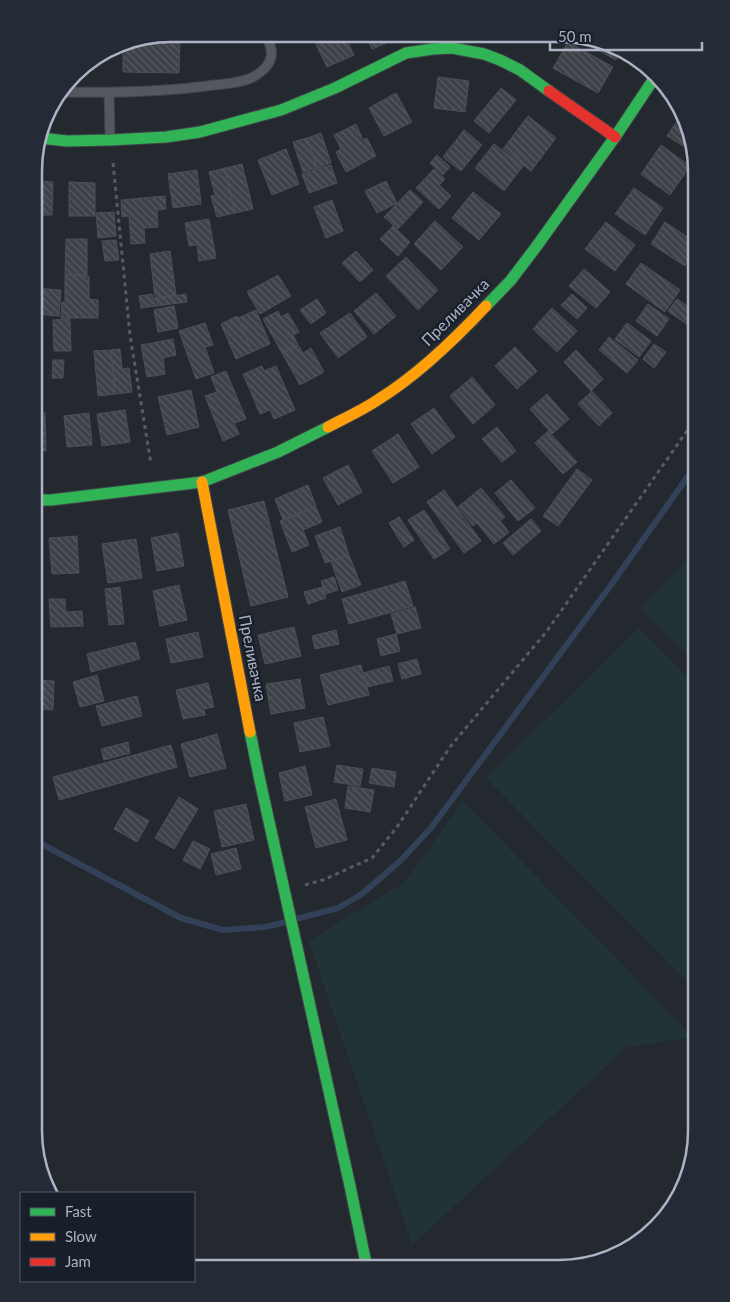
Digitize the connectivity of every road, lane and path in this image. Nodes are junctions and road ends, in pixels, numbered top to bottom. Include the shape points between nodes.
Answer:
1 (268, 42) edge
2 (651, 82) edge
3 (70, 92) edge
4 (109, 93) junction
5 (615, 137) junction
6 (47, 139) edge
7 (111, 140) junction
8 (688, 430) edge
9 (202, 482) junction
10 (155, 487) junction
11 (42, 500) edge
12 (285, 895) junction
13 (365, 1260) edge

1 - 4 lane via 271,59 253,78 194,88
2 - 5 street, Преливачка
3 - 4 lane
4 - 7 lane
5 - 7 street via 520,70 484,54 452,48 406,53 335,88 281,110 238,122 166,137
5 - 9 street, Преливачка via 510,280 468,325 410,377 347,418 278,452
6 - 7 street
7 - 10 path via 130,335
8 - 12 path via 547,631 450,747 397,827 372,858
9 - 10 street, Преливачка
9 - 12 street, Преливачка
10 - 11 street, Преливачка
12 - 13 street, Преливачка

